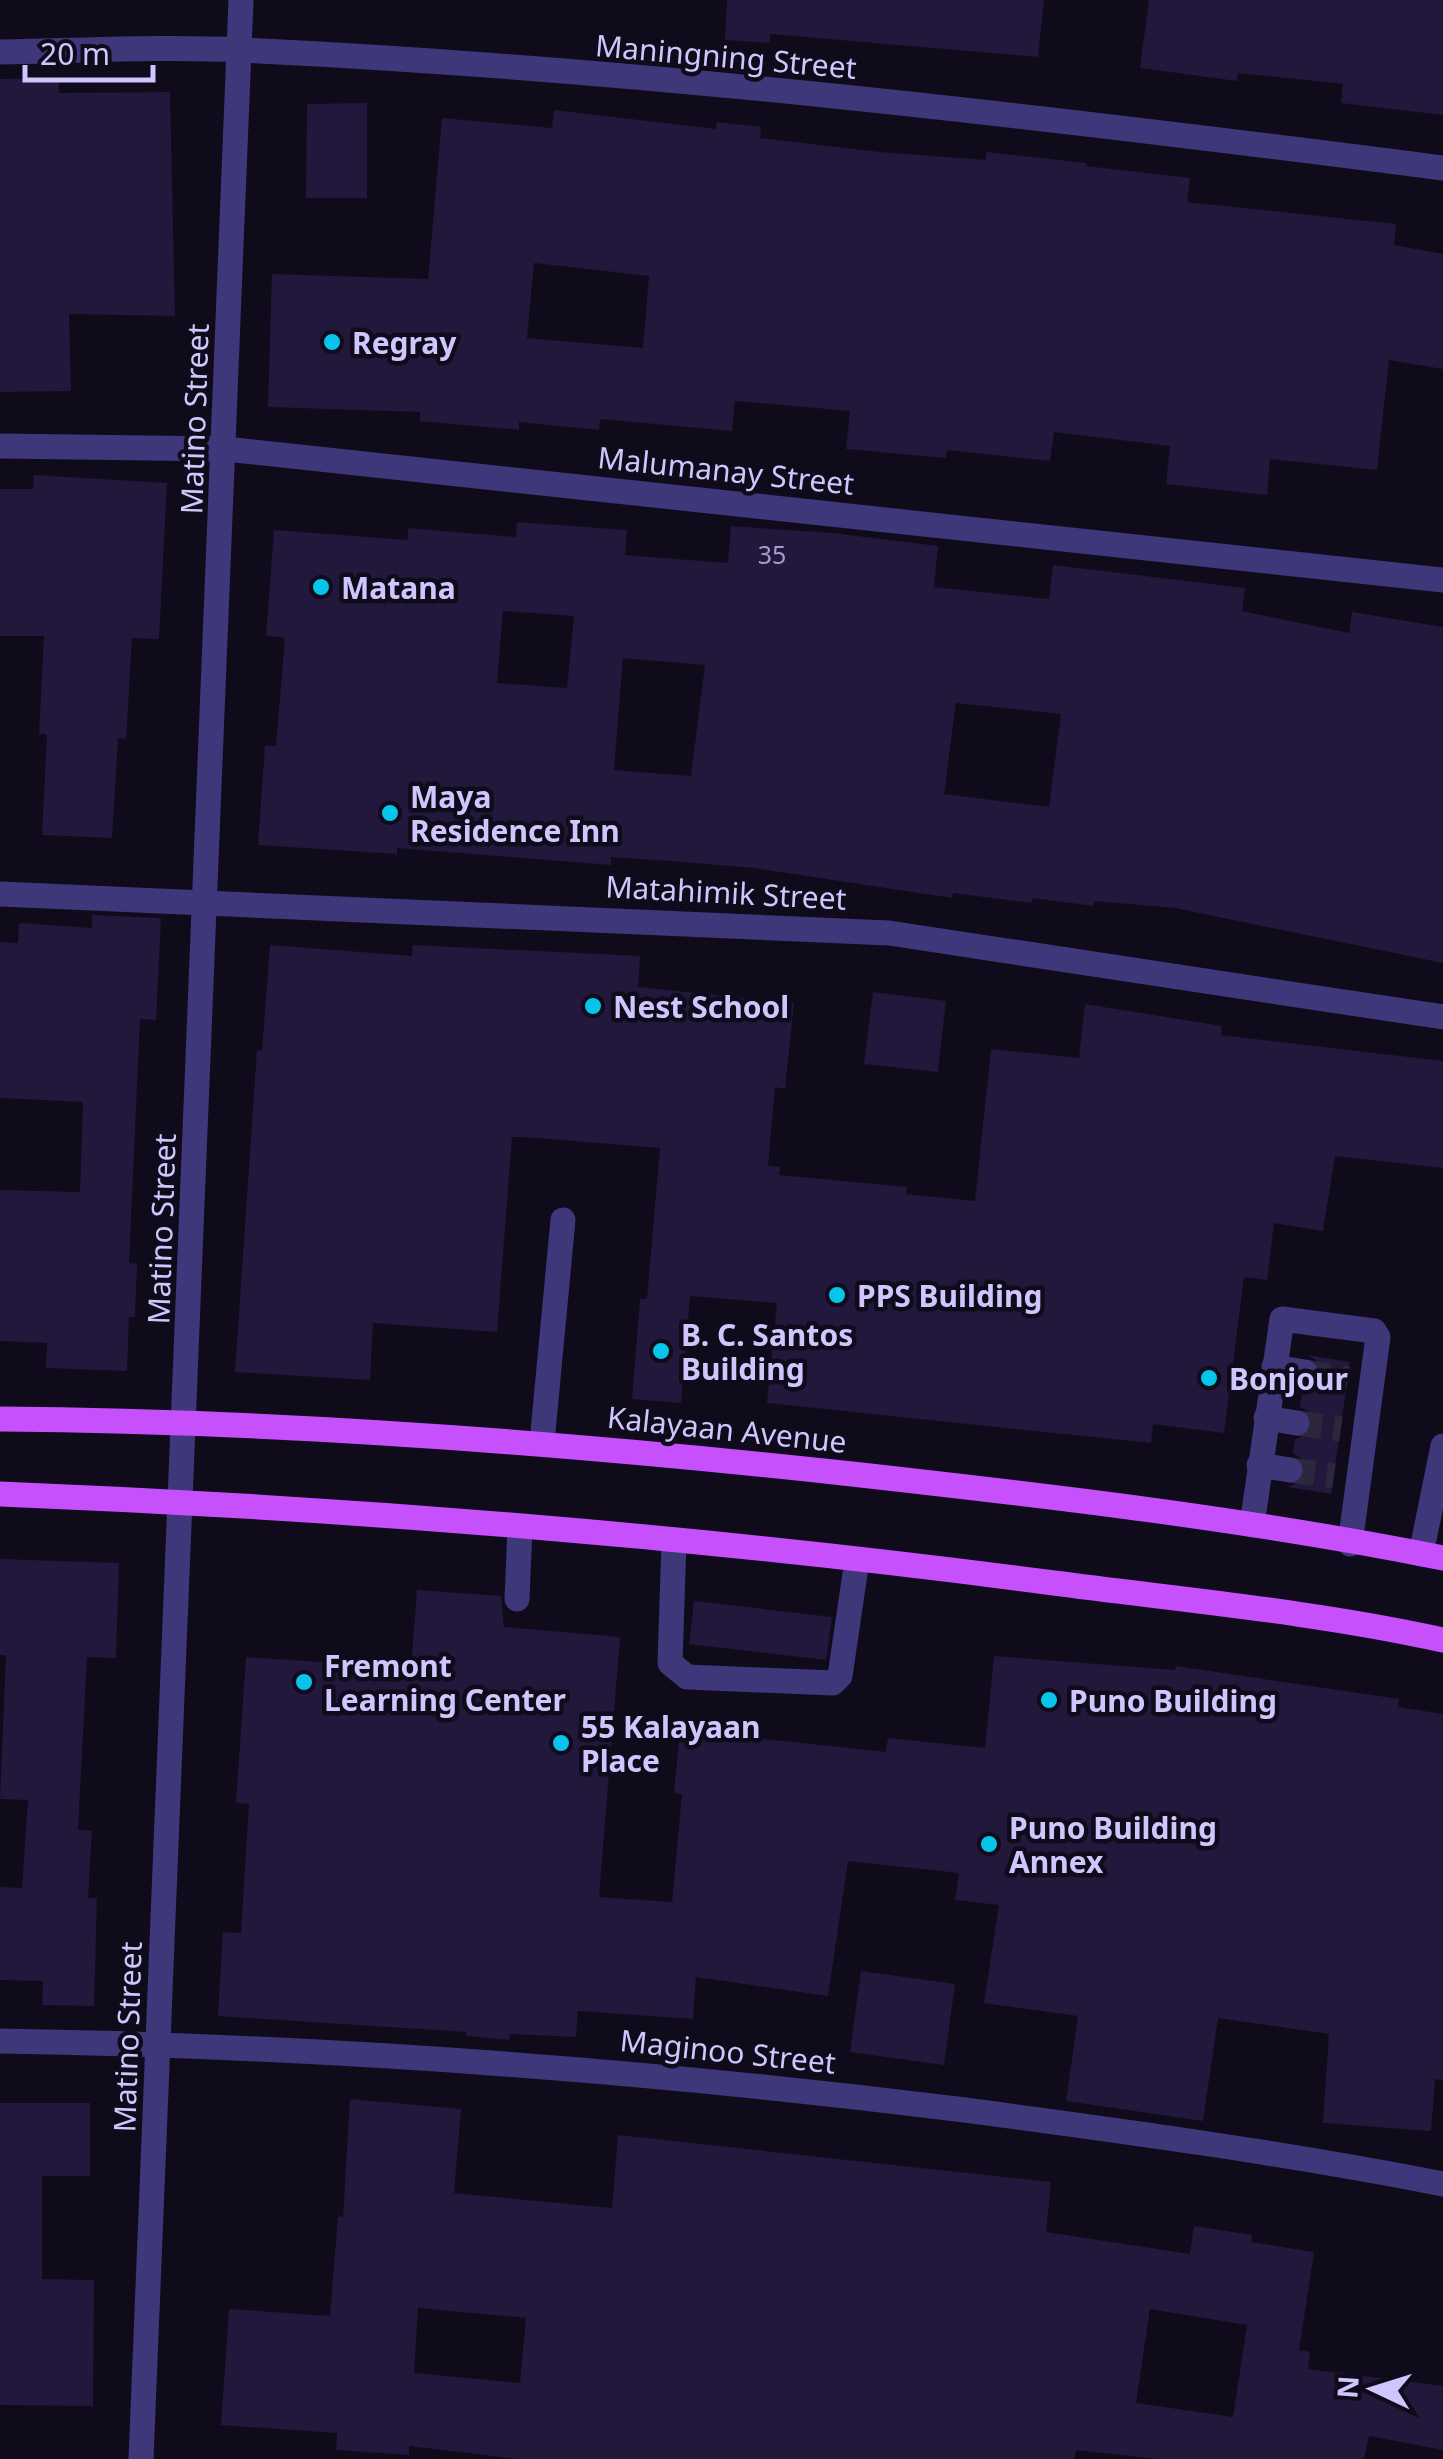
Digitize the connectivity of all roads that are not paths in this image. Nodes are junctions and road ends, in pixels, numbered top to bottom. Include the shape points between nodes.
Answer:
1 (241, 0) edge
2 (239, 50) junction
3 (0, 52) edge
4 (1443, 168) edge
5 (0, 446) edge
6 (226, 449) junction
7 (1443, 580) edge
8 (0, 894) edge
9 (205, 899) junction
10 (1443, 1016) edge
11 (563, 1220) dead end
12 (1274, 1367) junction
13 (1305, 1372) tunnel mouth
14 (1266, 1418) junction
15 (0, 1419) edge
16 (186, 1420) junction
17 (1297, 1422) tunnel mouth
18 (542, 1442) junction
19 (1443, 1446) edge
20 (1259, 1465) junction
21 (1290, 1470) tunnel mouth
22 (0, 1494) edge
23 (178, 1501) junction
24 (1252, 1526) junction
25 (520, 1528) junction
26 (674, 1541) junction
27 (1350, 1544) junction
28 (1432, 1556) edge
29 (857, 1560) junction
30 (517, 1599) dead end
31 (1443, 1640) edge
32 (0, 2041) edge
33 (160, 2043) junction
34 (1443, 2184) edge
35 (141, 2459) edge

1 - 2 street, Matino Street
2 - 3 street, Maningning Street
2 - 4 street, Maningning Street via 727,88 1132,128
2 - 6 street, Matino Street
5 - 6 street, Malumanay Street
6 - 7 street, Malumanay Street
6 - 9 street, Matino Street
8 - 9 street, Matahimik Street
9 - 10 street, Matahimik Street via 889,932
9 - 16 street, Matino Street
11 - 18 street
12 - 13 street
12 - 14 street
12 - 27 street via 1284,1316 1378,1337 1361,1380 1346,1478
14 - 17 street
14 - 20 street
15 - 16 main road, Kalayaan Avenue
16 - 18 main road, Kalayaan Avenue
16 - 23 street, Matino Street
18 - 24 main road, Kalayaan Avenue via 979,1488
19 - 28 street
20 - 21 street
20 - 24 street
22 - 23 main road
23 - 25 main road
23 - 33 street, Matino Street
24 - 27 main road, Kalayaan Avenue
25 - 26 main road
25 - 30 street
26 - 29 main road
26 - 29 street via 670,1663 688,1677 833,1683 840,1676
27 - 28 main road, Kalayaan Avenue
29 - 31 main road
32 - 33 street, Maginoo Street
33 - 34 street, Maginoo Street via 479,2060 797,2089 1115,2130
33 - 35 street, Matino Street

